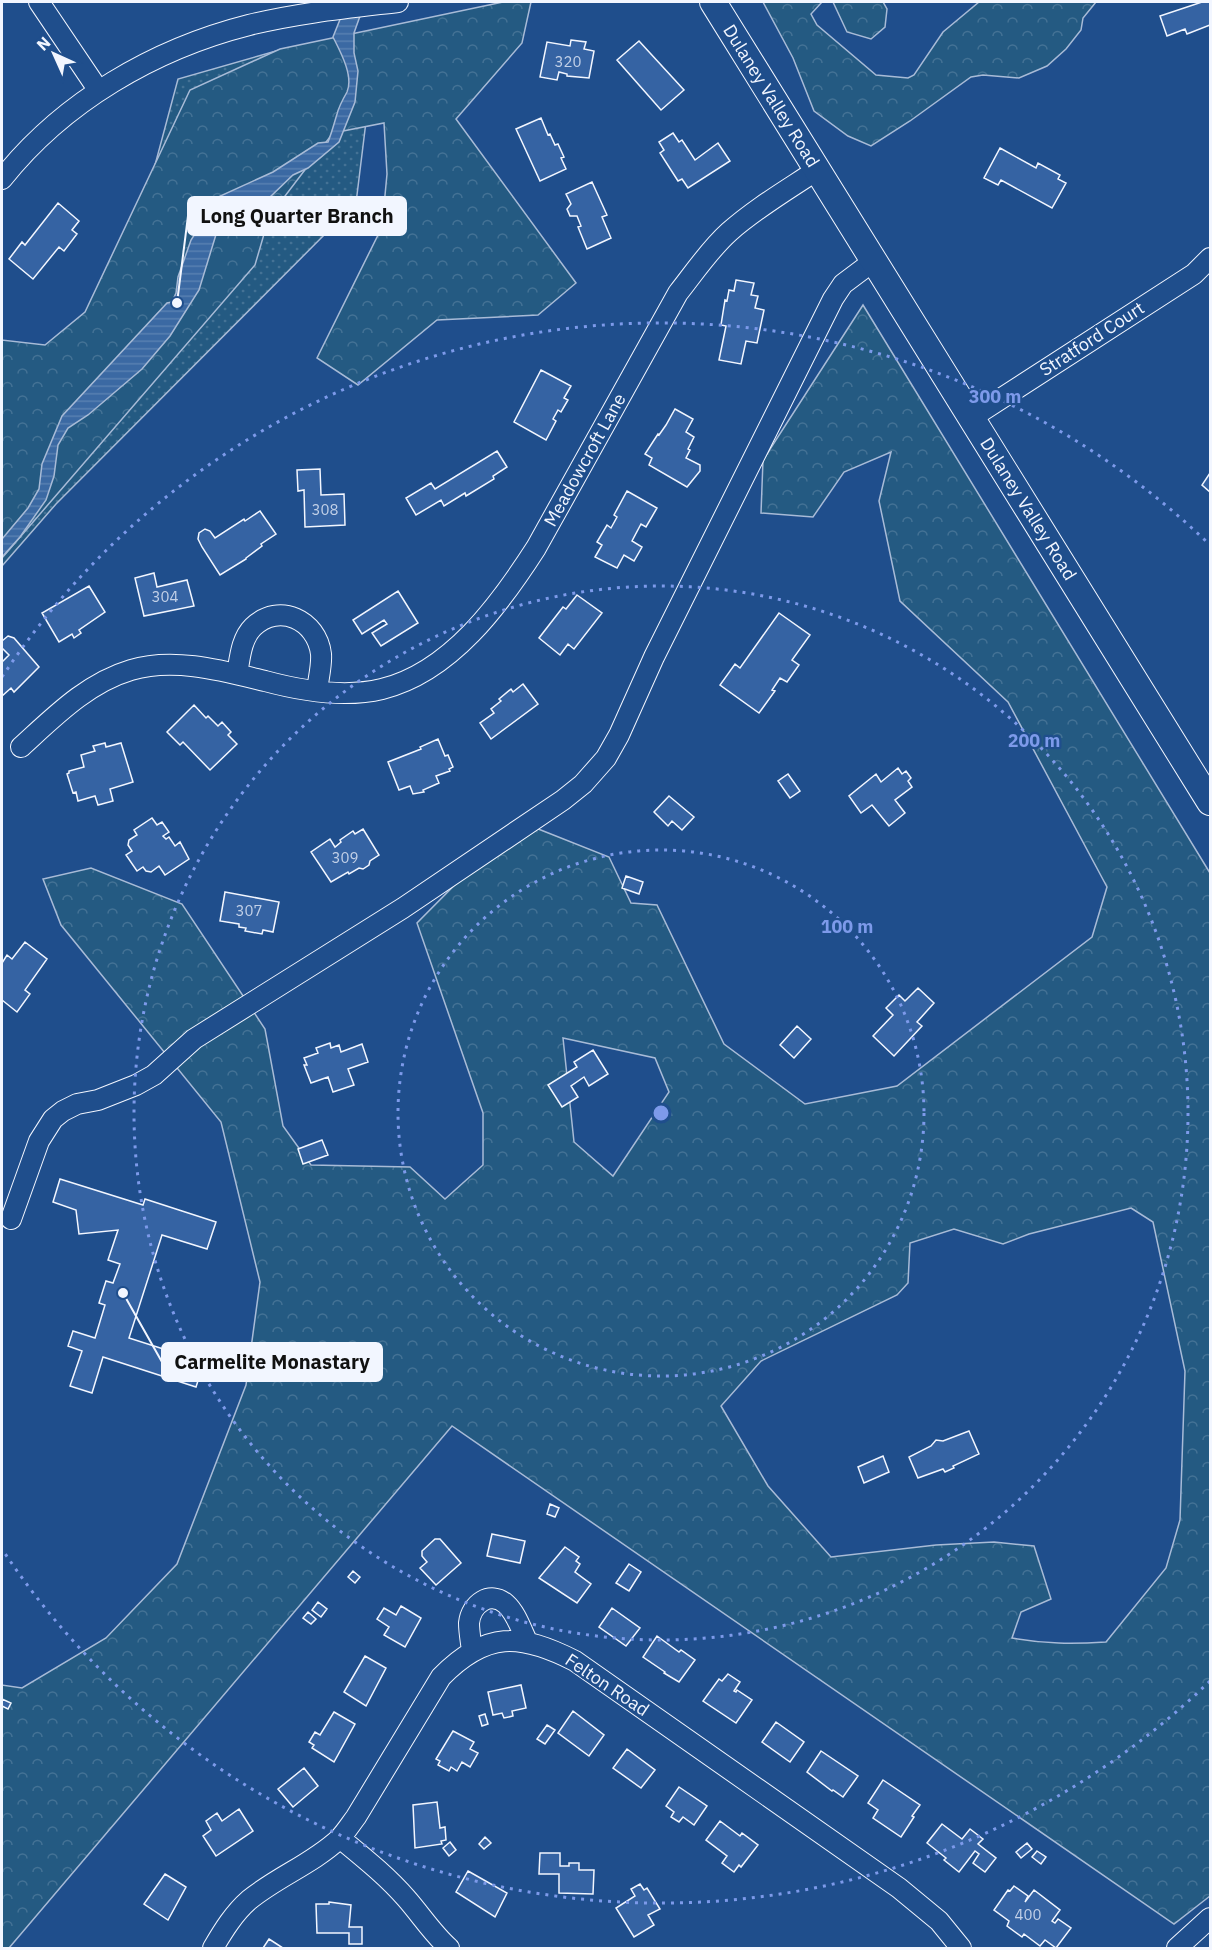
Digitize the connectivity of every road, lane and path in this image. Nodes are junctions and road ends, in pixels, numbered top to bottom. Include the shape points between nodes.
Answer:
1 (39, 2) edge
2 (398, 2) edge
3 (713, 2) edge
4 (99, 91) junction
5 (817, 170) junction
6 (2, 179) edge
7 (1210, 258) edge
8 (875, 260) junction
9 (971, 418) junction
10 (237, 674) junction
11 (317, 691) junction
12 (21, 747) dead end
13 (1210, 802) edge
14 (11, 1219) dead end
15 (527, 1641) junction
16 (472, 1651) junction
17 (340, 1838) junction
18 (1210, 1918) edge
19 (213, 1948) edge
20 (449, 1948) edge
21 (961, 1948) edge
22 (1177, 1948) edge

1 - 4 street
2 - 4 street via 252,24 208,37 149,62
3 - 5 main road, Dulaney Valley Road
4 - 6 street via 42,136
5 - 8 main road, Dulaney Valley Road
5 - 11 street, Meadowcroft Lane via 727,234 678,293 536,548 488,616 443,658 411,678 382,688
7 - 9 street, Stratford Court via 1194,274
8 - 9 main road, Dulaney Valley Road
8 - 14 street via 843,284 832,298 619,735 606,758 583,784 403,908 194,1039 154,1075 63,1111 39,1141
9 - 13 main road, Dulaney Valley Road
10 - 11 street, Meadowcroft Lane
10 - 11 street via 244,640 253,627 266,618 294,617 308,625 316,638 321,655
10 - 12 street, Meadowcroft Lane via 163,665 133,669 85,692
15 - 16 street, Felton Road via 490,1644
15 - 16 street via 506,1604 489,1598 481,1600 470,1616
15 - 21 street, Felton Road via 575,1661 898,1888 939,1921
16 - 17 street, Felton Road via 441,1677
17 - 19 street, Felton Road via 248,1901
17 - 20 street via 399,1891
18 - 22 street

